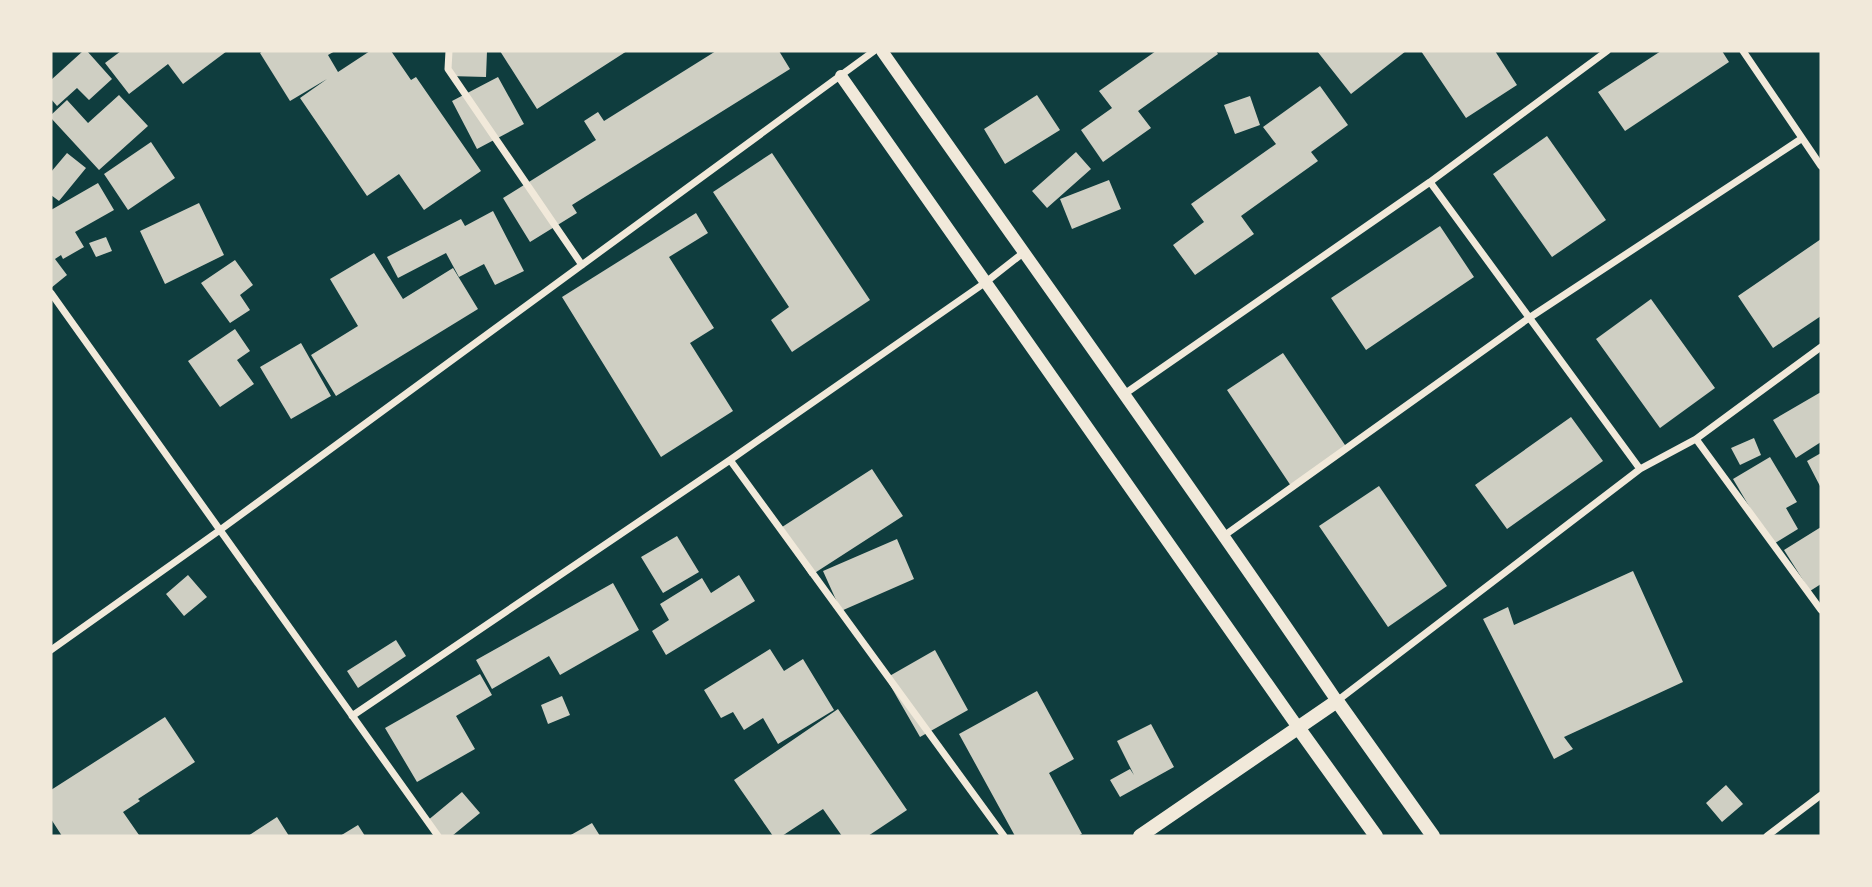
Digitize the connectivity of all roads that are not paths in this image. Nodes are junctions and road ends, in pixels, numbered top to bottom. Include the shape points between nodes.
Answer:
1 (449, 51) edge
2 (874, 51) edge
3 (882, 51) edge
4 (1607, 51) edge
5 (1743, 51) edge
6 (841, 76) junction
7 (1801, 139) junction
8 (1821, 166) edge
9 (1430, 181) junction
10 (1023, 253) junction
11 (582, 265) junction
12 (986, 282) junction
13 (51, 293) edge
14 (1529, 318) junction
15 (1821, 347) edge
16 (1123, 395) junction
17 (1696, 439) junction
18 (730, 460) junction
19 (1640, 469) junction
20 (220, 530) junction
21 (1225, 535) junction
22 (1821, 610) edge
23 (51, 650) edge
24 (1337, 701) junction
25 (352, 716) junction
26 (1297, 726) junction
27 (1821, 795) edge
28 (438, 836) edge
29 (1004, 836) edge
30 (1140, 836) edge
31 (1376, 836) edge
32 (1433, 836) edge
33 (1766, 836) edge

1 - 11 street via 448,69
2 - 6 street
3 - 10 street
4 - 9 street
5 - 7 street
6 - 11 street
6 - 12 street
7 - 8 street
7 - 14 street
9 - 14 street
9 - 16 street
10 - 12 street
10 - 16 street
11 - 20 street
12 - 18 street
12 - 26 street
13 - 20 street
14 - 19 street
14 - 21 street
15 - 17 street
16 - 21 street
17 - 19 street
17 - 22 street
18 - 25 street
18 - 29 street
19 - 24 street
20 - 23 street
20 - 25 street
21 - 24 street
24 - 26 main road
24 - 32 main road
25 - 28 street
26 - 30 main road
26 - 31 main road
27 - 33 street

